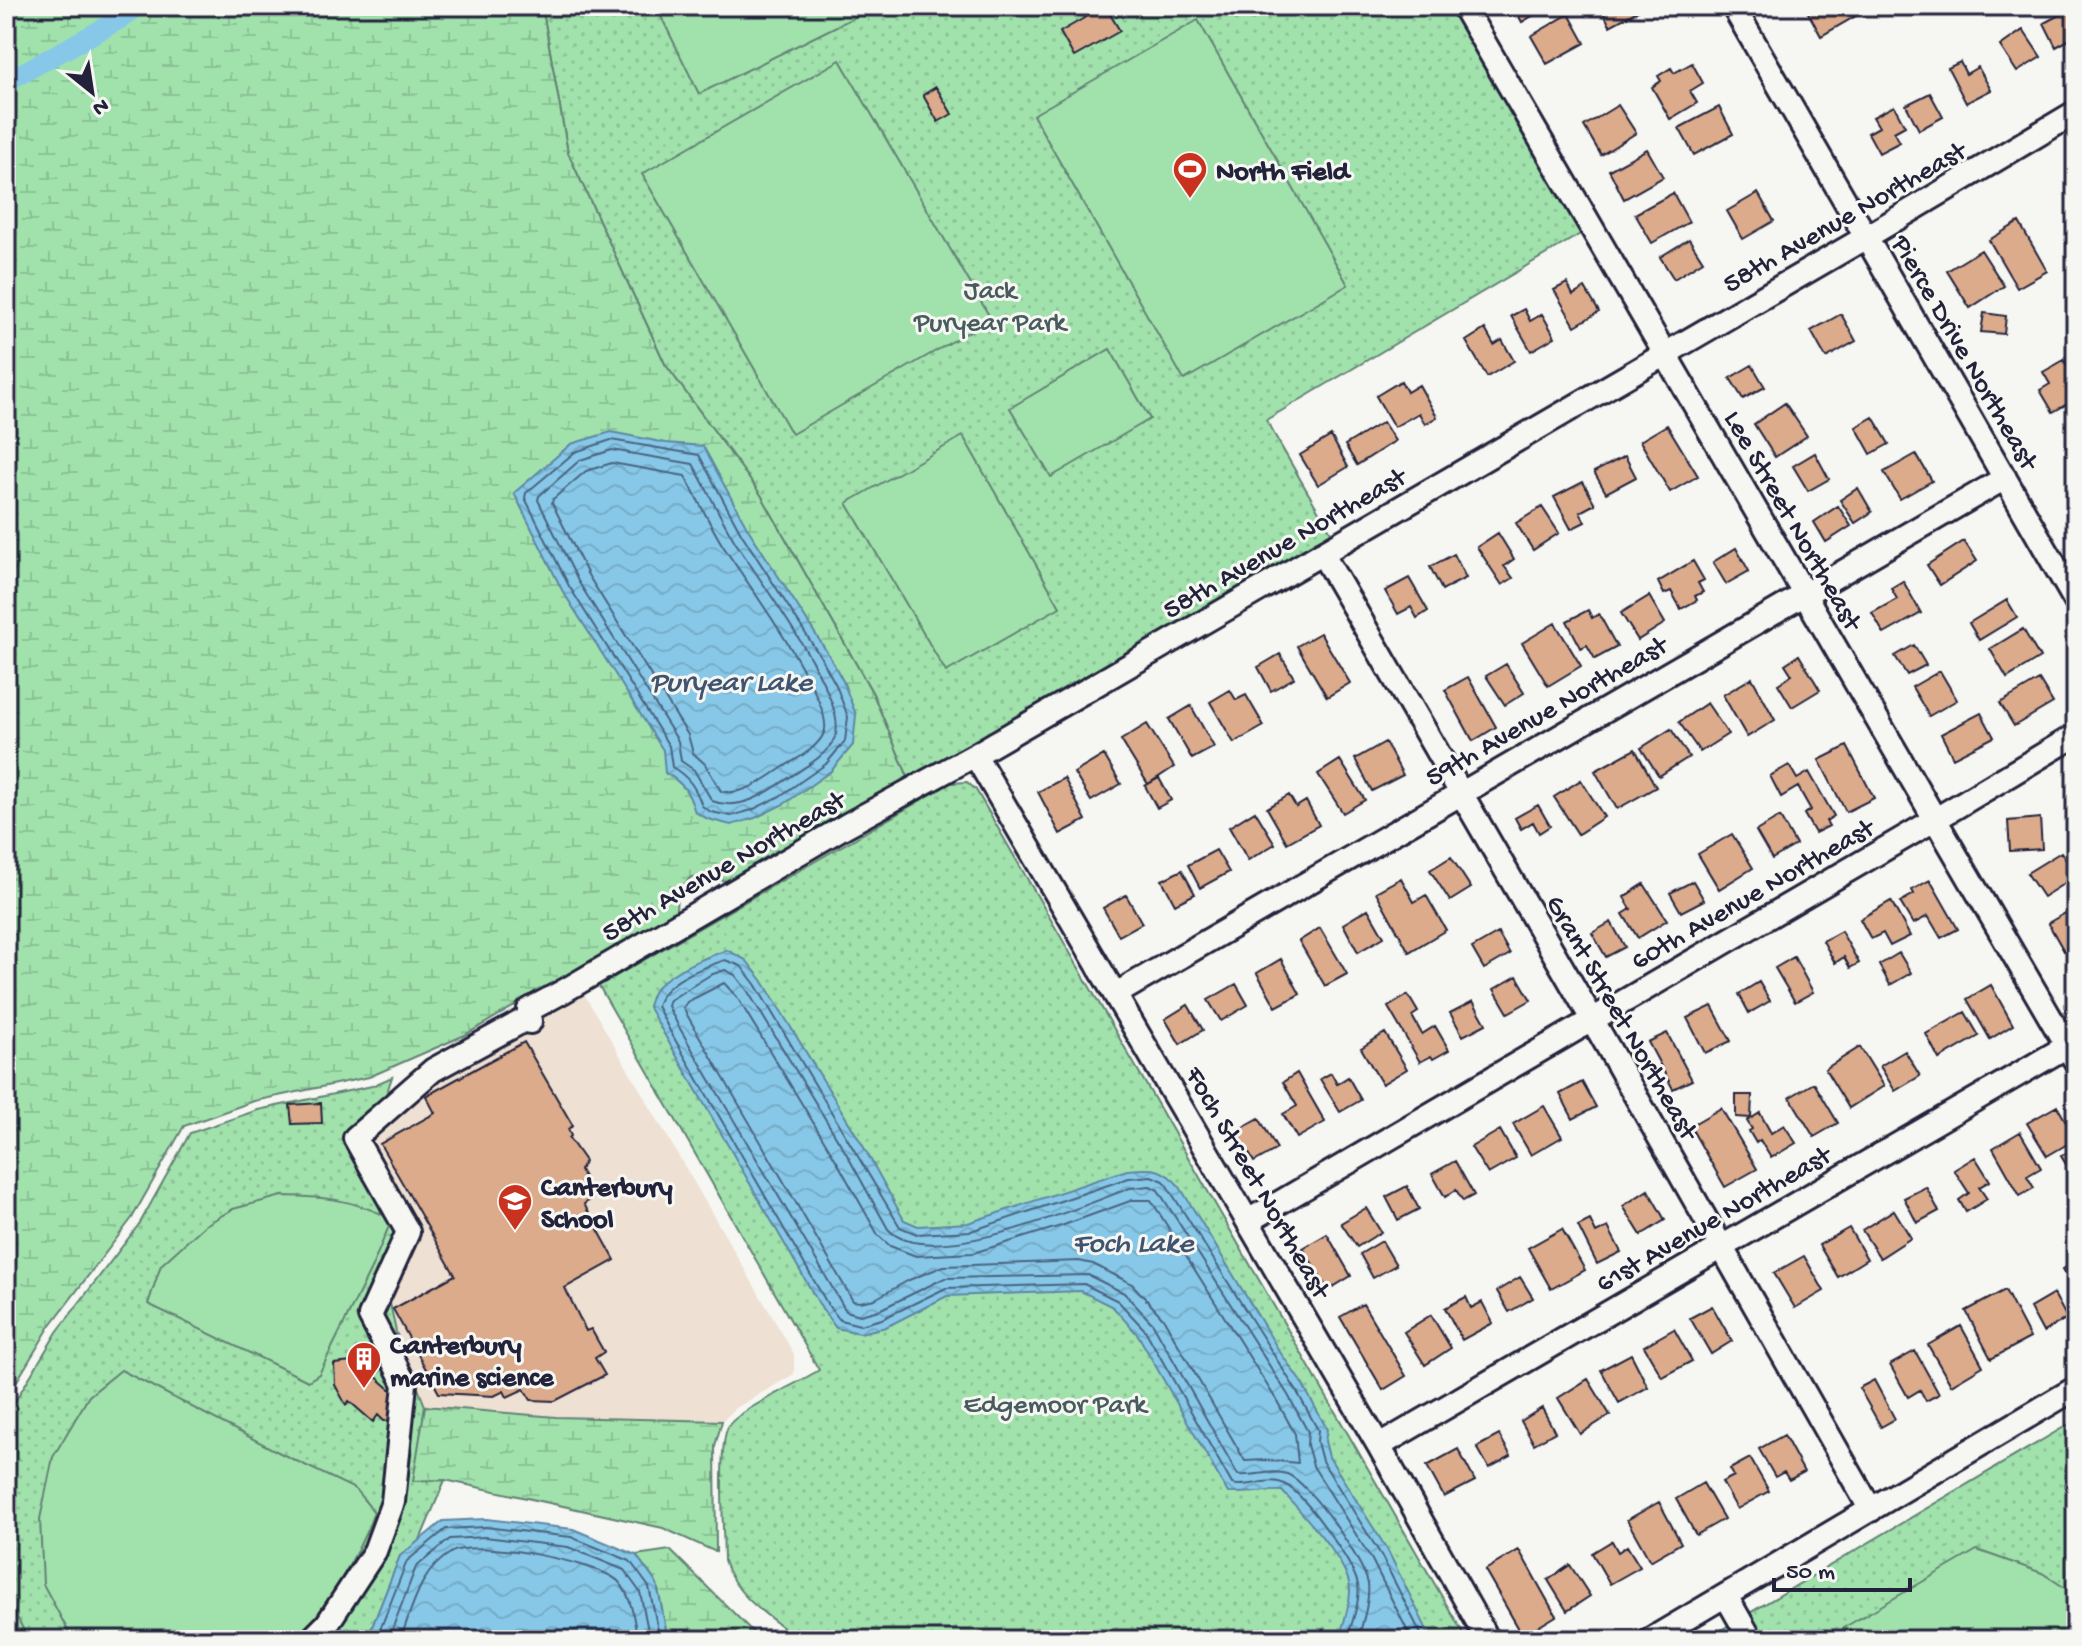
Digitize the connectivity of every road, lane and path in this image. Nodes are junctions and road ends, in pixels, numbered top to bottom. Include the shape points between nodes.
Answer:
1 (1463, 6) edge
2 (1733, 6) edge
3 (2076, 112) edge
4 (1868, 236) junction
5 (1664, 354) junction
6 (2005, 478) junction
7 (1322, 553) junction
8 (1805, 594) junction
9 (2076, 602) edge
10 (2076, 735) edge
11 (975, 755) junction
12 (1460, 793) junction
13 (1936, 819) junction
14 (1116, 994) junction
15 (1592, 1019) junction
16 (2073, 1050) edge
17 (1248, 1221) junction
18 (1722, 1246) junction
19 (2076, 1388) edge
20 (1379, 1446) junction
21 (1871, 1510) junction
22 (1726, 1596) junction
23 (311, 1640) edge
24 (1488, 1640) edge
25 (1650, 1640) edge
26 (1751, 1640) edge

1 - 5 street, Lee Street Northeast
2 - 4 street, Pierce Drive Northeast
3 - 4 street, 58th Avenue Northeast
4 - 5 street, 58th Avenue Northeast
4 - 6 street, Pierce Drive Northeast
5 - 7 street, 58th Avenue Northeast
5 - 8 street, Lee Street Northeast
6 - 8 street, 59th Avenue Northeast
6 - 9 street, Pierce Drive Northeast
7 - 11 street, 58th Avenue Northeast
7 - 12 street, Grant Street Northeast
8 - 12 street, 59th Avenue Northeast
8 - 13 street, Lee Street Northeast
10 - 13 street, 60th Avenue Northeast
11 - 14 street, Foch Street Northeast
11 - 23 street, 58th Avenue Northeast via 540,1002 529,1010 529,1020 433,1070 355,1138 408,1232 370,1316 405,1384 393,1502 375,1551
12 - 14 street, 59th Avenue Northeast
12 - 15 street, Grant Street Northeast
13 - 15 street, 60th Avenue Northeast
13 - 16 street, Lee Street Northeast
14 - 17 street, Foch Street Northeast
15 - 17 street, 60th Avenue Northeast
15 - 18 street, Grant Street Northeast
16 - 18 street, 61st Avenue Northeast
17 - 20 street, Foch Street Northeast
18 - 20 street, 61st Avenue Northeast
18 - 21 street, Grant Street Northeast
19 - 21 street
20 - 24 street, Foch Street Northeast
21 - 22 street
22 - 25 street
22 - 26 street

